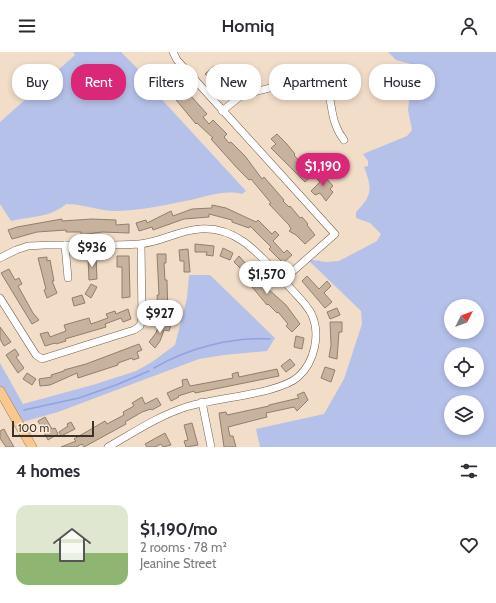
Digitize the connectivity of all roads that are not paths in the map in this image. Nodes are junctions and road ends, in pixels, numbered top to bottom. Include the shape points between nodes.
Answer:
1 (173, 52) edge
2 (222, 111) junction
3 (344, 140) dead end
4 (141, 244) junction
5 (65, 245) junction
6 (0, 258) edge
7 (68, 278) dead end
8 (283, 280) junction
9 (0, 298) edge
10 (0, 391) edge
11 (202, 402) junction
12 (32, 447) edge
13 (108, 447) edge
14 (211, 447) edge

1 - 2 street via 177,60
2 - 3 street via 242,95 318,76 326,85 334,122
2 - 8 street via 335,234
4 - 5 street
4 - 8 street via 193,230 216,230 235,236 249,245
4 - 9 street via 142,318 140,326 134,330 42,359 36,356
5 - 6 street via 22,247
5 - 7 street
8 - 11 street via 306,306 316,325 316,338 307,367 297,378 282,386
10 - 12 main road
11 - 13 street via 168,414
11 - 14 street

